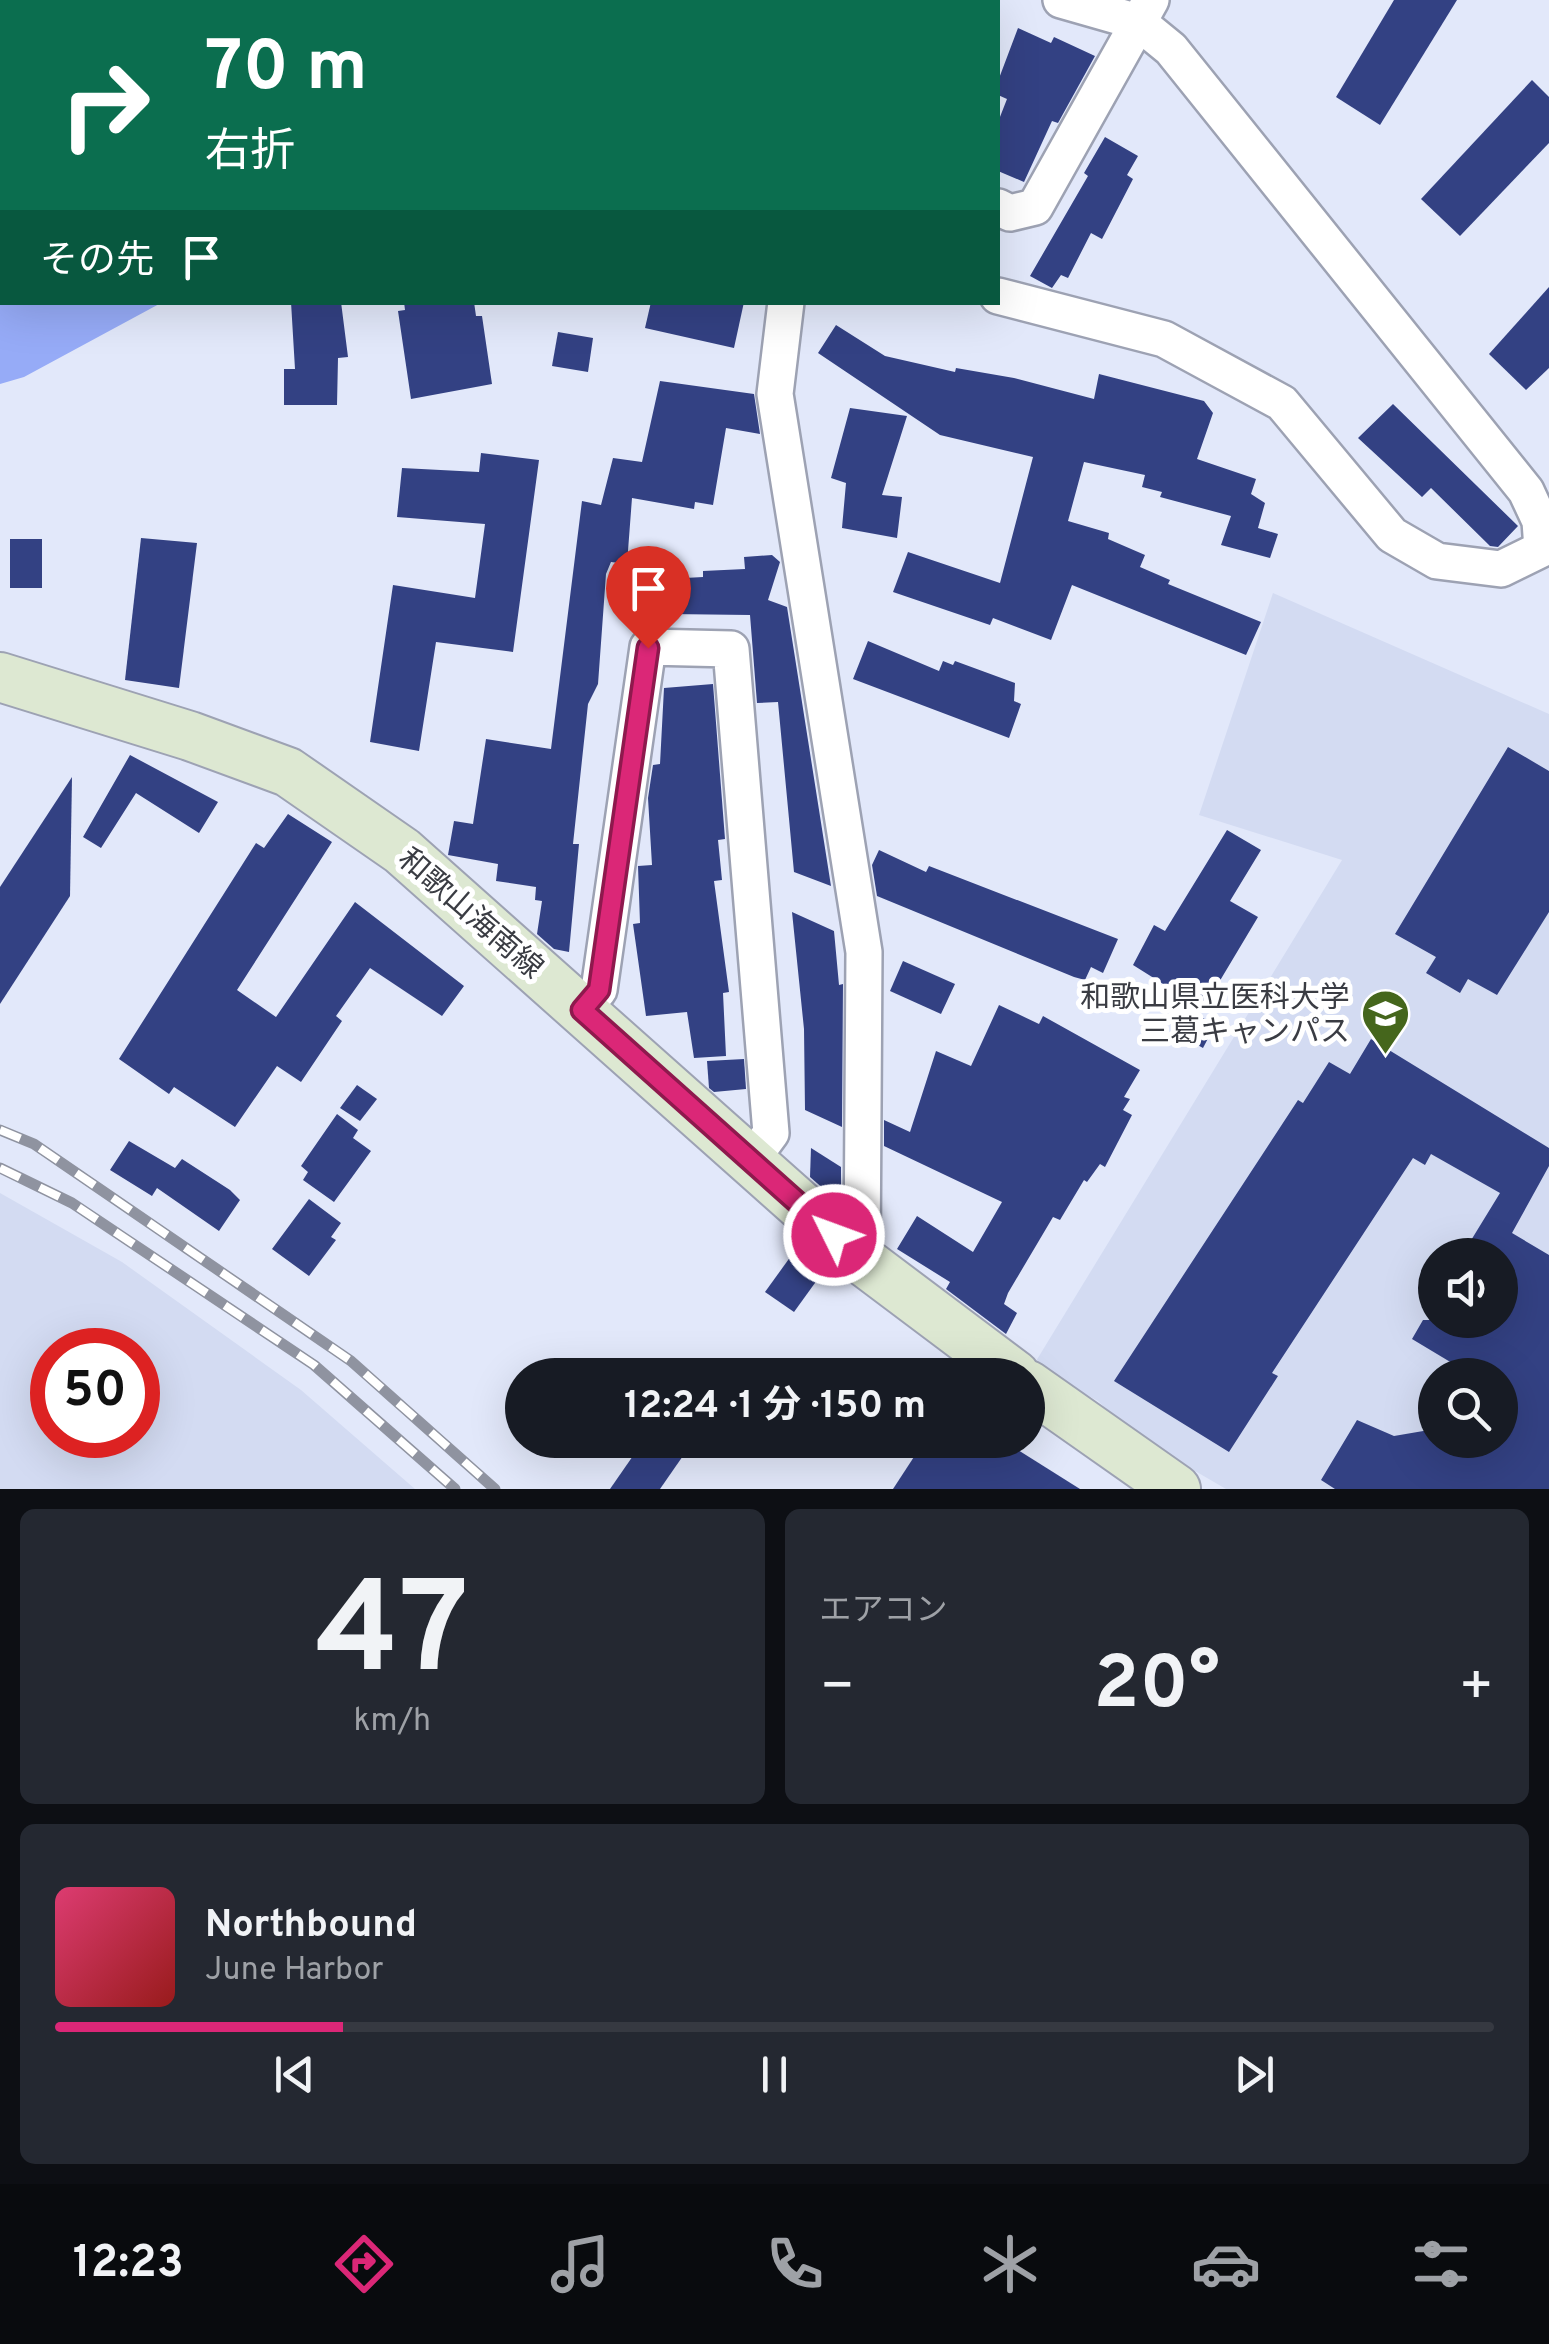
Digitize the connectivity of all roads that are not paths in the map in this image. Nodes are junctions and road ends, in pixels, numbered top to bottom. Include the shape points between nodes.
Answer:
1 (1061, 0) edge
2 (1144, 11) edge
3 (1000, 208) edge
4 (1000, 297) edge
5 (786, 305) edge
6 (0, 677) edge
7 (582, 1010) junction
8 (750, 1160) junction
9 (862, 1260) junction
10 (992, 1358) edge
11 (1045, 1396) edge
12 (1176, 1489) edge

1 - 2 street
2 - 3 street via 1035,207 1010,213
2 - 4 street via 1526,491 1540,521 1542,549 1501,569 1437,560 1392,535 1282,402 1164,340
5 - 9 street via 774,394 864,952
6 - 7 main road, 和歌山海南線 via 288,772 402,851
7 - 8 main road, 和歌山海南線
7 - 8 street via 599,990 648,648 730,649 772,1133
8 - 9 main road, 和歌山海南線
9 - 10 main road, 和歌山海南線
11 - 12 main road

